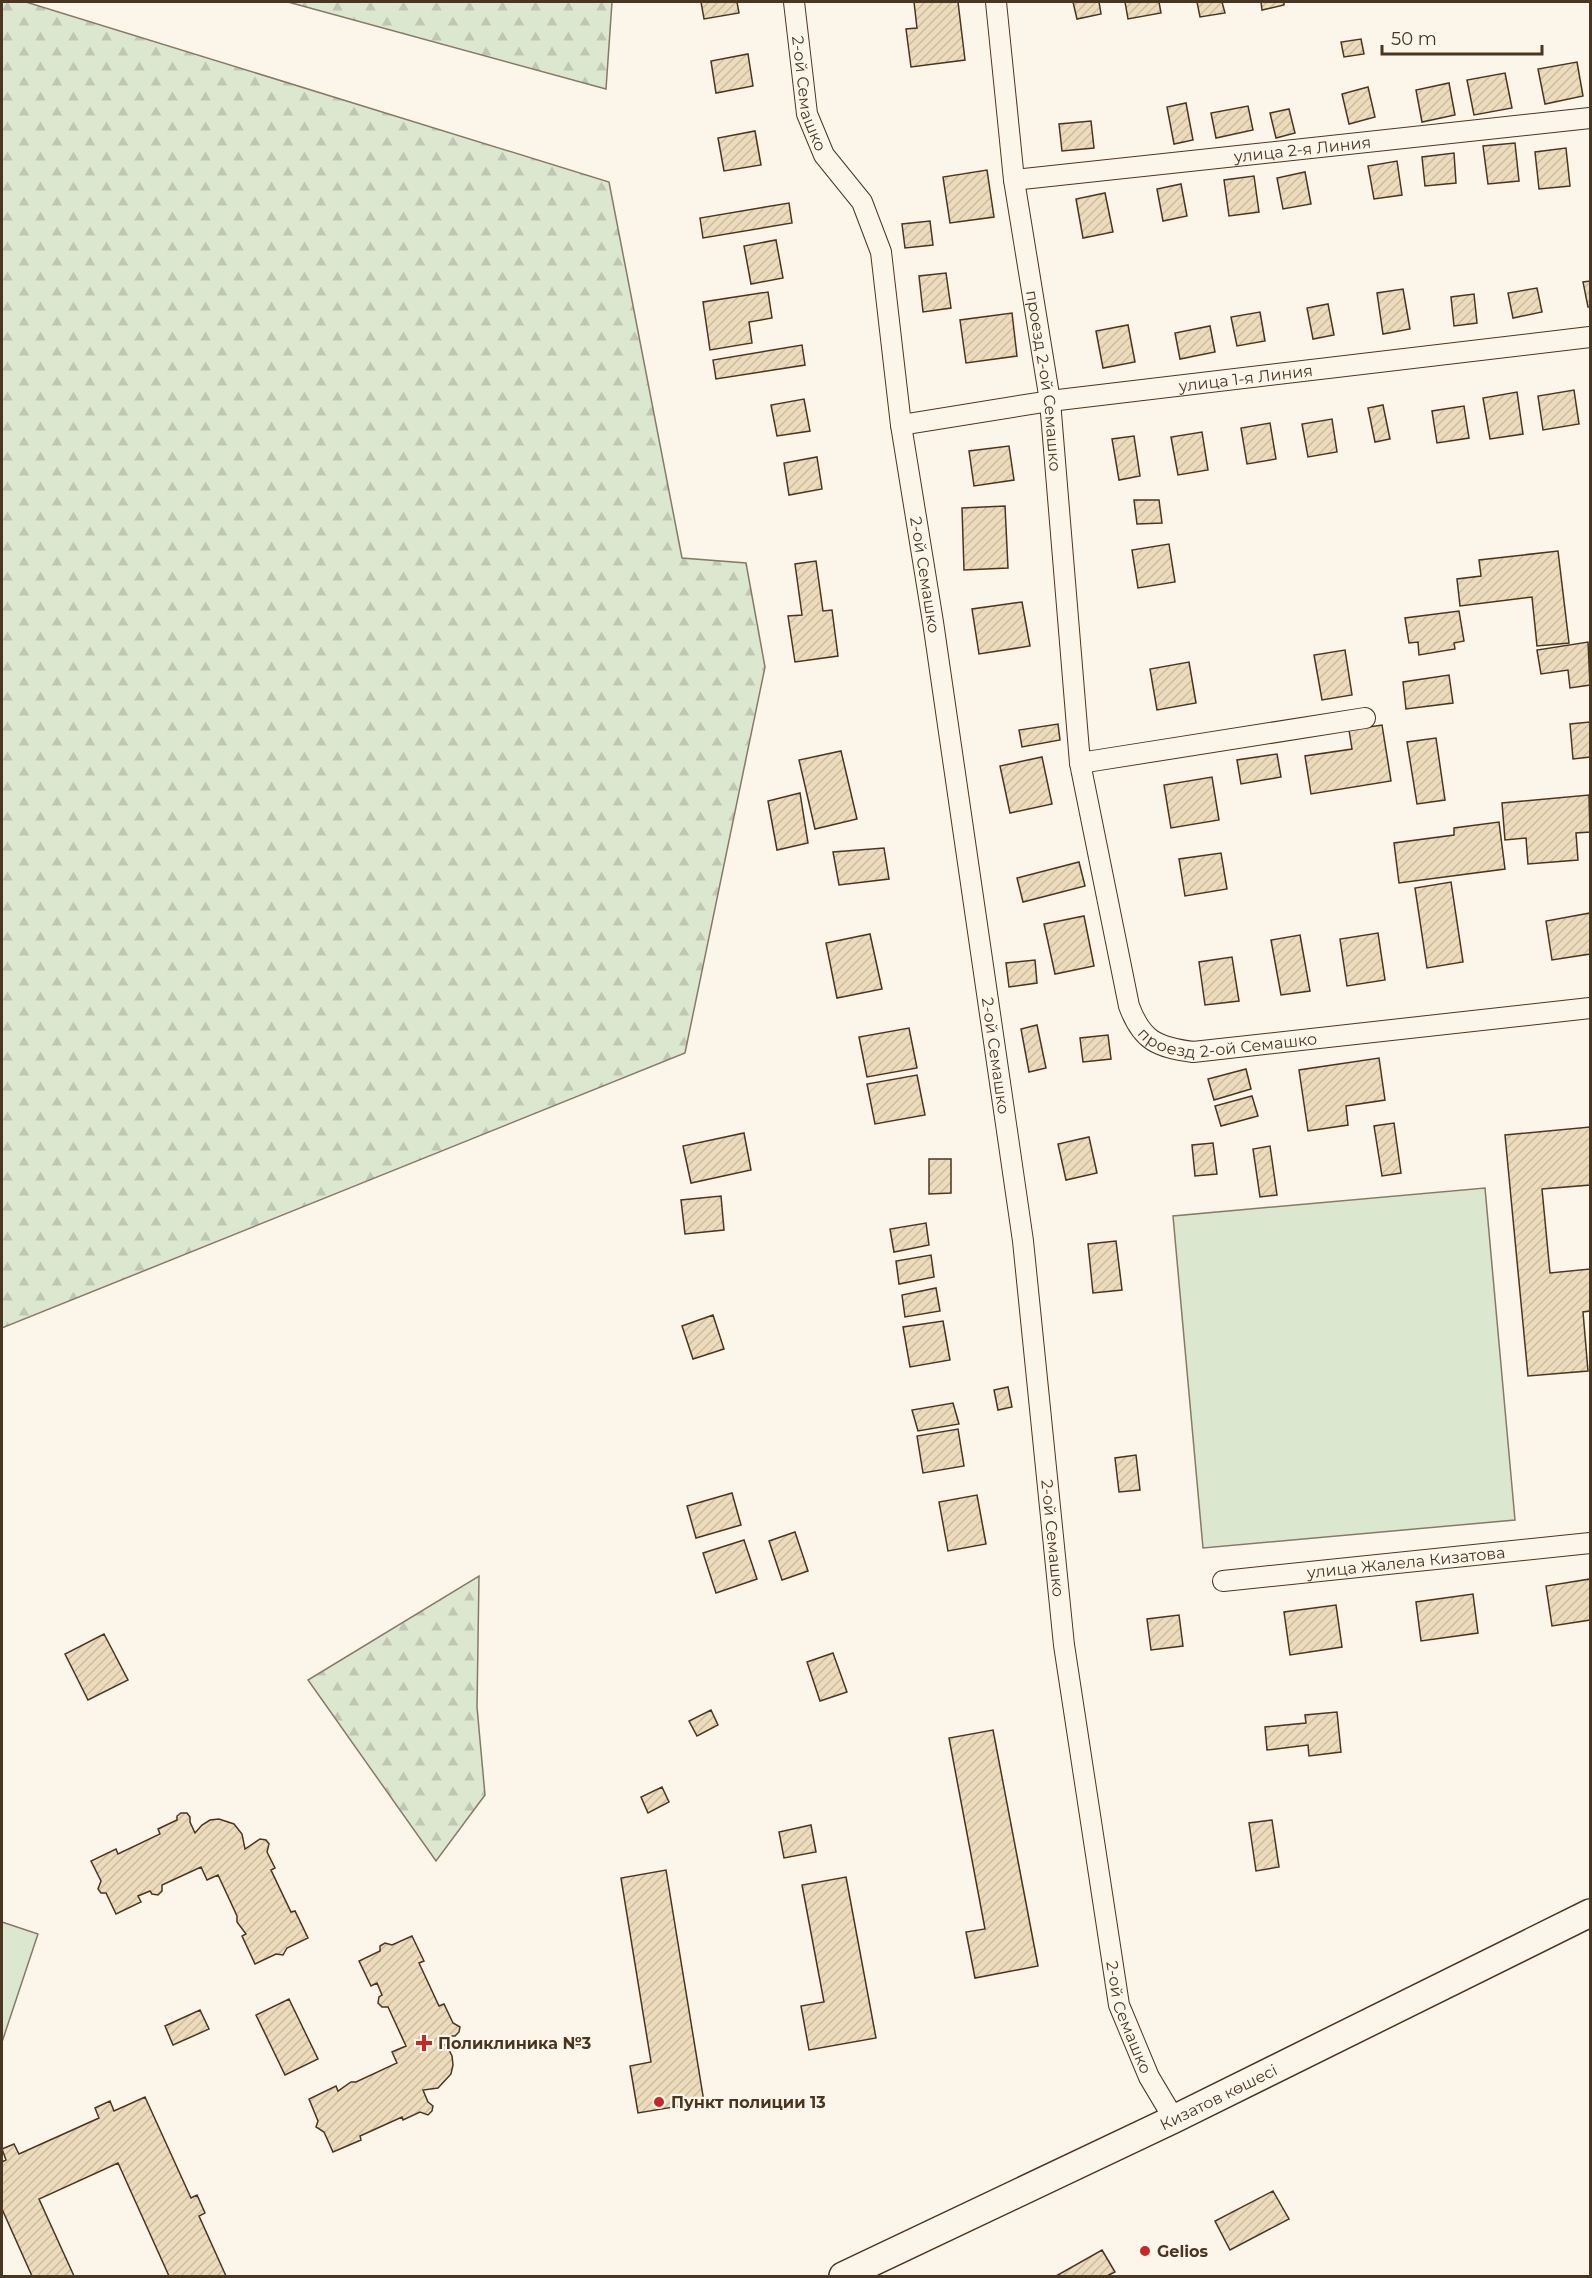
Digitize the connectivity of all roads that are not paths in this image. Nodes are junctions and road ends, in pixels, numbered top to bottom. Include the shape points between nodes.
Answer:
1 (794, 2) edge
2 (996, 2) edge
3 (1590, 118) edge
4 (1014, 180) junction
5 (1590, 337) edge
6 (1050, 401) junction
7 (901, 425) junction
8 (1365, 718) dead end
9 (1080, 763) junction
10 (1590, 1008) edge
11 (1590, 1543) edge
12 (1223, 1581) dead end
13 (1590, 1913) edge
14 (1174, 2119) junction
15 (843, 2277) edge

1 - 7 street, 2-ой Семашко via 807,114 824,155 862,202 881,252
2 - 4 street, проезд 2-ой Семашко
3 - 4 street, улица 2-я Линия
4 - 6 street, проезд 2-ой Семашко
5 - 6 street, улица 1-я Линия
6 - 7 street, улица 1-я Линия
6 - 9 street, проезд 2-ой Семашко
7 - 14 street, 2-ой Семашко via 1023,1241 1064,1645 1119,2005 1149,2077
8 - 9 street
9 - 10 street, проезд 2-ой Семашко via 1130,1006 1136,1025 1149,1039 1169,1049 1193,1052
11 - 12 street, улица Жалела Кизатова
13 - 14 main road, Кизатов көшесі
14 - 15 main road, Кизатов көшесі

